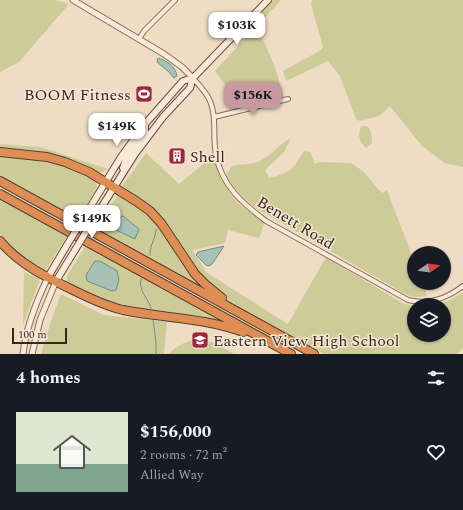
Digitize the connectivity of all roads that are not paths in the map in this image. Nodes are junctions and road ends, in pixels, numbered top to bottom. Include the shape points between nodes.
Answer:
1 (73, 0) edge
2 (175, 0) edge
3 (268, 0) edge
4 (139, 39) junction
5 (192, 78) junction
6 (288, 99) dead end
7 (214, 117) junction
8 (145, 124) junction
9 (0, 152) edge
10 (120, 177) junction
11 (0, 181) edge
12 (106, 182) junction
13 (114, 187) junction
14 (0, 194) edge
15 (0, 241) edge
16 (48, 277) junction
17 (56, 282) junction
18 (463, 286) edge
19 (255, 321) junction
20 (265, 339) junction
21 (22, 354) edge
22 (32, 354) edge
23 (291, 354) edge
24 (314, 354) edge

1 - 4 street
2 - 4 street
3 - 5 main road
4 - 5 street via 174,61
5 - 7 street, Benett Road via 207,96
5 - 8 main road via 183,81
5 - 10 main road via 190,88 155,126
6 - 7 street
7 - 18 street, Benett Road via 216,155 224,178 233,193 266,221 408,300 434,302
8 - 10 main road via 145,131 126,159
8 - 12 main road
9 - 12 highway via 47,157 78,167
10 - 13 main road
11 - 19 highway
12 - 13 highway
12 - 16 main road, bridge
13 - 17 main road, bridge
13 - 19 highway via 143,206 161,223 185,261 205,284
14 - 20 highway
15 - 16 highway via 24,263
16 - 17 highway
16 - 21 street via 32,315
17 - 20 highway via 122,310 213,324
17 - 22 street via 40,320
19 - 24 highway
20 - 23 highway

